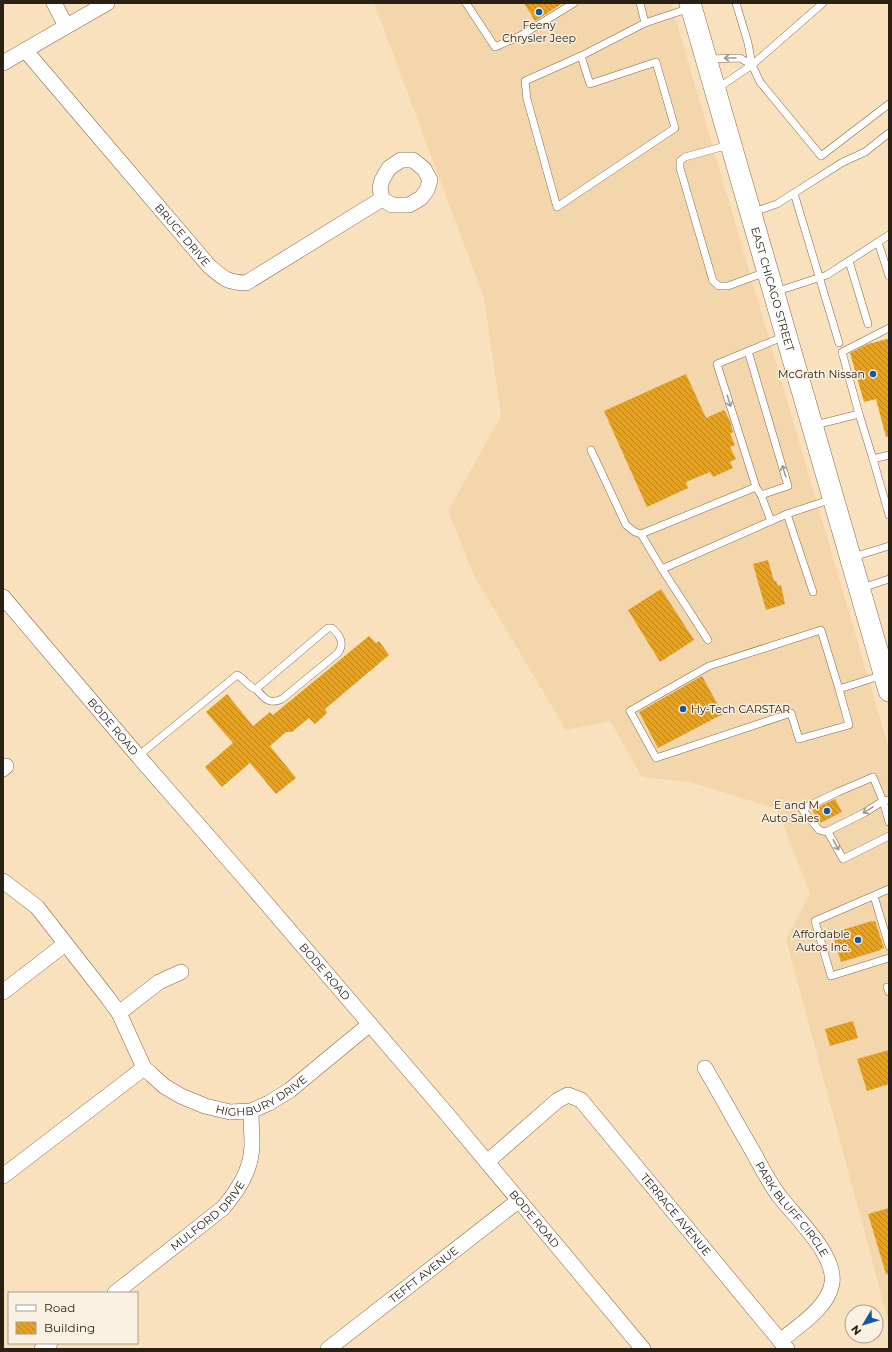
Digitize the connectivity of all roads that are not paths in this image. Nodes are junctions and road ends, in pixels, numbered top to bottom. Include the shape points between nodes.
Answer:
1 (54, 3) edge
2 (107, 3) edge
3 (466, 3) edge
4 (574, 3) edge
5 (640, 3) edge
6 (736, 3) edge
7 (823, 3) edge
8 (691, 5) edge
9 (645, 23) junction
10 (66, 26) junction
11 (25, 50) junction
12 (581, 56) junction
13 (706, 59) junction
14 (3, 63) edge
15 (752, 65) junction
16 (714, 90) junction
17 (889, 104) edge
18 (889, 133) edge
19 (730, 145) junction
20 (794, 193) junction
21 (382, 199) dead end
22 (751, 213) junction
23 (889, 235) edge
24 (878, 242) junction
25 (849, 261) junction
26 (768, 271) junction
27 (889, 276) edge
28 (820, 278) junction
29 (773, 292) junction
30 (868, 324) dead end
31 (889, 328) edge
32 (787, 335) junction
33 (838, 343) dead end
34 (748, 351) junction
35 (859, 414) junction
36 (812, 426) junction
37 (591, 450) dead end
38 (889, 455) edge
39 (873, 460) junction
40 (756, 487) junction
41 (761, 495) junction
42 (834, 499) junction
43 (787, 514) junction
44 (889, 515) edge
45 (771, 521) junction
46 (641, 534) junction
47 (889, 546) edge
48 (850, 558) junction
49 (662, 569) junction
50 (889, 579) edge
51 (860, 589) junction
52 (813, 592) dead end
53 (3, 597) edge
54 (708, 640) dead end
55 (887, 680) edge
56 (256, 689) junction
57 (839, 689) junction
58 (138, 756) junction
59 (886, 800) edge
60 (889, 822) edge
61 (828, 832) junction
62 (889, 836) edge
63 (3, 882) edge
64 (889, 889) edge
65 (874, 896) junction
66 (65, 944) junction
67 (889, 946) edge
68 (889, 958) edge
69 (181, 972) dead end
70 (889, 987) edge
71 (3, 992) edge
72 (889, 992) edge
73 (119, 1013) junction
74 (370, 1024) junction
75 (144, 1068) junction
76 (705, 1068) dead end
77 (251, 1111) junction
78 (487, 1162) junction
79 (3, 1176) edge
80 (518, 1201) junction
81 (116, 1292) edge
82 (783, 1345) edge
83 (328, 1349) edge
84 (643, 1349) edge

1 - 10 street
2 - 10 street
3 - 4 lane via 495,47 520,36
5 - 9 lane
6 - 15 lane
7 - 15 lane
8 - 9 lane
8 - 13 main road, EAST CHICAGO STREET
9 - 12 lane
10 - 11 street
11 - 14 street
11 - 21 street, BRUCE DRIVE via 210,266 232,282 246,283
12 - 12 lane via 525,81 527,99 556,207 675,128 656,62 590,84
15 -> 13 lane via 740,58
13 - 16 main road, EAST CHICAGO STREET
15 - 16 lane
15 - 17 lane via 760,82 821,156
16 - 19 main road, EAST CHICAGO STREET
18 - 20 lane via 865,152 843,162
19 - 22 main road, EAST CHICAGO STREET
19 - 26 lane via 685,157 680,161 713,281 719,286 728,286
20 - 22 lane via 777,204
20 - 28 lane
22 - 26 main road, EAST CHICAGO STREET
23 - 24 lane
24 - 25 lane
24 - 27 lane
25 - 28 lane
25 - 30 lane
26 - 29 main road, EAST CHICAGO STREET
28 - 29 lane
28 - 33 lane
29 - 32 main road, EAST CHICAGO STREET
31 - 35 lane via 842,352
32 - 34 lane
32 - 36 main road, EAST CHICAGO STREET
34 -> 40 lane via 717,364
41 -> 34 lane via 788,486
35 - 36 lane
35 - 39 lane
36 - 42 main road, EAST CHICAGO STREET
37 - 46 lane via 626,525
38 - 39 lane
39 - 44 lane
40 - 41 lane
40 - 46 lane
41 - 45 lane
42 - 43 lane
42 - 48 main road, EAST CHICAGO STREET
43 - 45 lane
43 - 52 lane
45 - 49 lane
46 - 49 lane
47 - 48 lane
48 - 51 main road, EAST CHICAGO STREET
49 - 54 lane
50 - 51 lane
51 - 55 main road, EAST CHICAGO STREET
53 - 58 street, BODE ROAD
55 - 57 lane
56 - 56 lane via 328,628 332,628 340,637 341,646 338,653 282,699 269,701
56 - 58 lane via 237,675
57 - 57 lane via 822,630 709,666 630,711 656,758 791,713 799,739 849,725
58 - 74 street, BODE ROAD
59 - 60 lane
59 -> 61 lane
59 - 61 lane via 874,777 802,809 820,830
61 -> 62 lane via 843,859
63 - 66 street, HIGHBURY DRIVE via 37,907
64 - 65 lane
65 - 67 lane
65 - 68 lane via 815,921 831,976
66 - 71 street
66 - 73 street, HIGHBURY DRIVE
69 - 73 street via 159,982
70 - 72 lane
73 - 75 street, HIGHBURY DRIVE
74 - 77 street, HIGHBURY DRIVE via 290,1090
74 - 78 street, BODE ROAD
75 - 77 street, HIGHBURY DRIVE via 164,1086 205,1106 230,1112
75 - 79 street
76 - 82 street, PARK BLUFF CIRCLE via 773,1188 820,1246 832,1271 831,1287 824,1301
77 - 81 street, MULFORD DRIVE via 252,1147 248,1170 236,1192 223,1208
78 - 80 street, BODE ROAD
78 - 82 street, TERRACE AVENUE via 564,1096 571,1095 581,1100
80 - 83 street, TEFFT AVENUE
80 - 84 street, BODE ROAD

